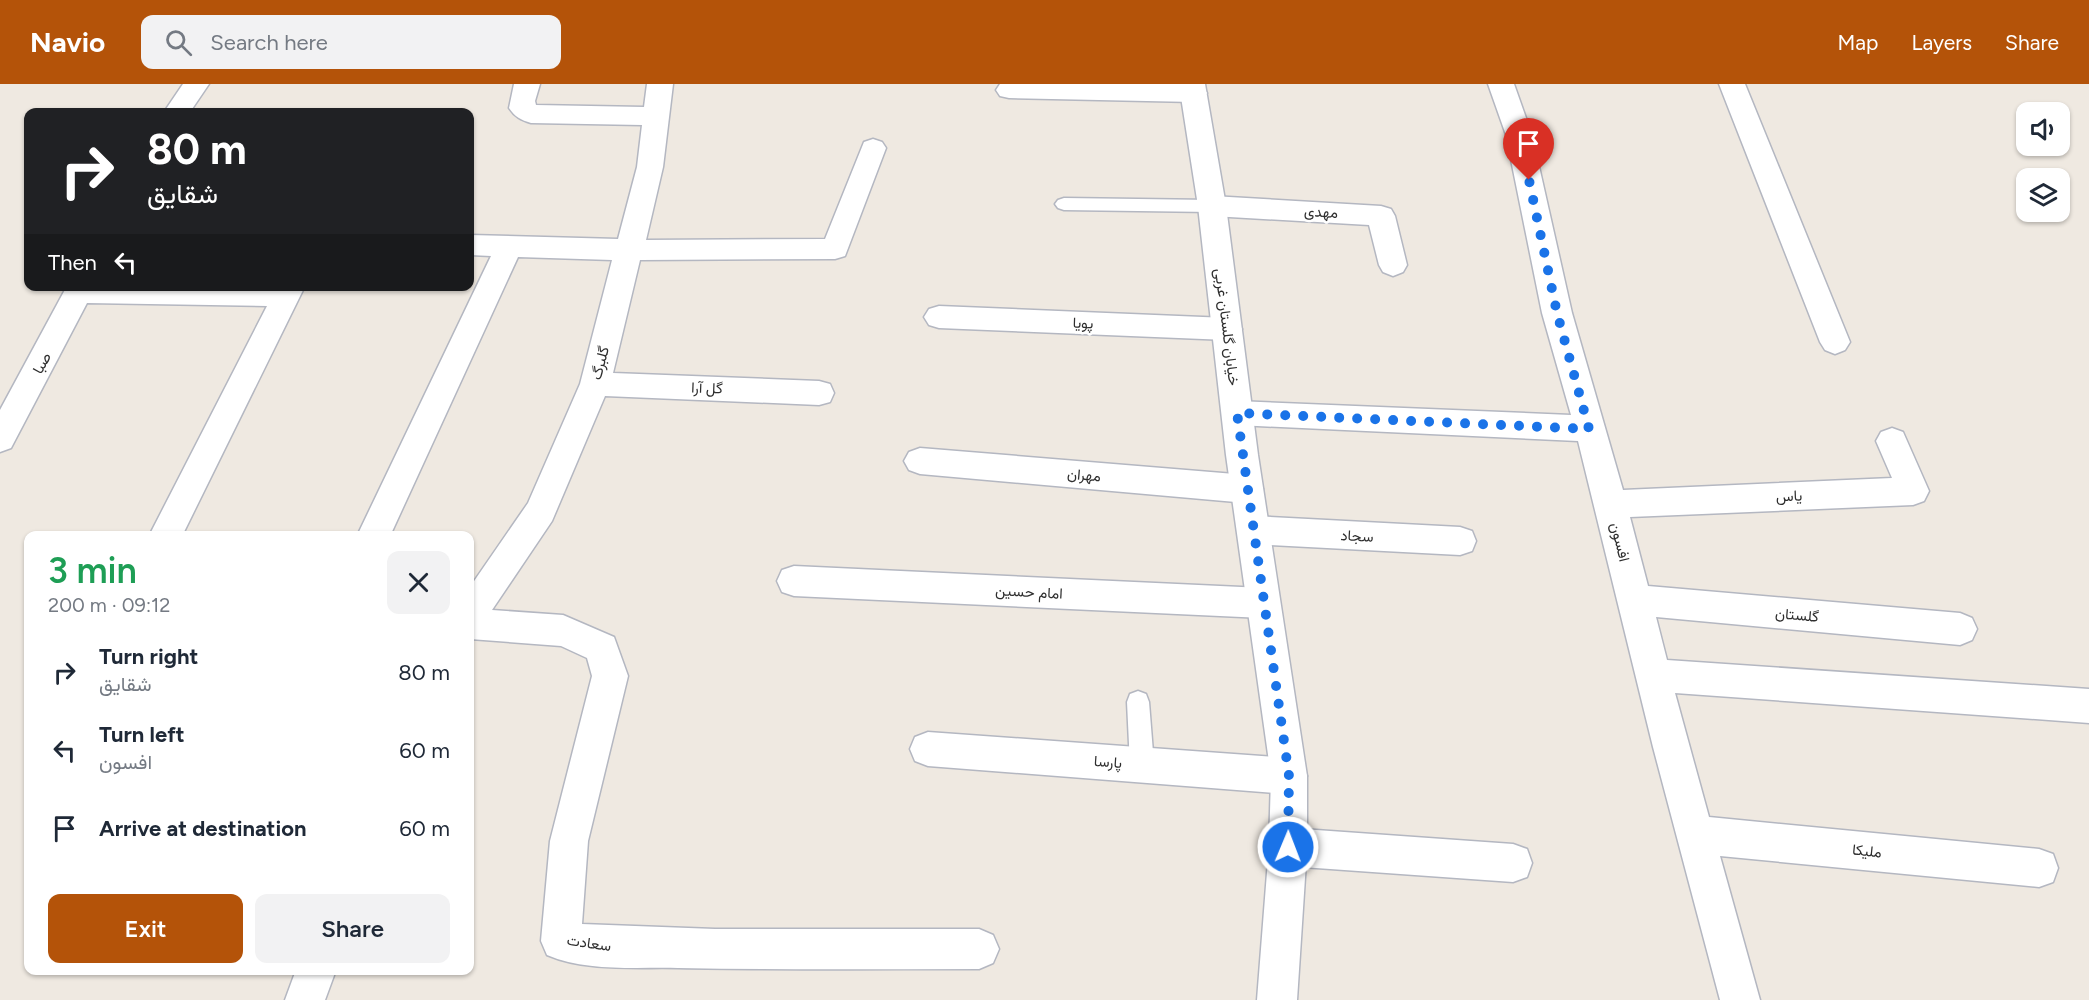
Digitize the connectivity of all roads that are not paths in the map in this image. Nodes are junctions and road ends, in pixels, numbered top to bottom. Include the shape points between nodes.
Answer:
1 (196, 84) edge
2 (527, 84) edge
3 (660, 84) edge
4 (1501, 84) edge
5 (1732, 84) edge
6 (1193, 88) edge
7 (1008, 90) dead end
8 (180, 108) edge
9 (656, 116) junction
10 (873, 148) dead end
11 (1064, 204) dead end
12 (1212, 206) junction
13 (474, 245) edge
14 (509, 247) junction
15 (631, 250) junction
16 (1393, 265) dead end
17 (80, 291) edge
18 (288, 291) edge
19 (939, 317) dead end
20 (1227, 329) junction
21 (1835, 342) dead end
22 (595, 384) junction
23 (819, 393) dead end
24 (1237, 413) junction
25 (1589, 429) junction
26 (0, 439) edge
27 (1892, 441) dead end
28 (920, 461) dead end
29 (1247, 489) junction
30 (1611, 504) junction
31 (1253, 530) junction
32 (168, 531) edge
33 (375, 531) edge
34 (1460, 541) dead end
35 (794, 581) dead end
36 (1635, 600) junction
37 (1263, 603) junction
38 (474, 609) edge
39 (474, 624) edge
40 (1960, 629) dead end
41 (1653, 675) junction
42 (1138, 702) dead end
43 (2089, 706) edge
44 (928, 749) dead end
45 (1142, 765) junction
46 (1289, 776) junction
47 (1695, 835) junction
48 (1288, 847) junction
49 (1513, 863) dead end
50 (2039, 868) dead end
51 (979, 949) dead end
52 (314, 975) edge
53 (305, 1000) edge
54 (1277, 1000) edge
55 (1740, 1000) edge

1 - 8 street
2 - 9 street via 522,108 531,114
3 - 9 street, گلبرگ
4 - 25 street, افسون via 1519,135 1557,313
5 - 21 street
6 - 7 street
6 - 12 street, خیابان گلستان غربی
9 - 15 street, گلبرگ via 650,168
10 - 15 street via 835,249
11 - 12 lane
12 - 16 street, مهدی via 1381,216
12 - 20 street, خیابان گلستان غربی
13 - 14 street
14 - 15 street
14 - 33 street
15 - 22 street, گلبرگ
17 - 26 street, صبا
18 - 32 street
19 - 20 street, پویا
20 - 24 street, خیابان گلستان غربی
22 - 23 street, گل آرا
22 - 38 street, گلبرگ via 541,511
24 - 25 street
24 - 29 street, خیابان گلستان غربی
25 - 30 street, افسون
27 - 30 street, یاس via 1913,491
28 - 29 street, مهران
29 - 31 street, خیابان گلستان غربی
30 - 36 street, افسون
31 - 34 street, سجاد
31 - 37 street, خیابان گلستان غربی
35 - 37 street, امام حسین
36 - 40 street, گلستان
36 - 41 street, افسون
37 - 46 street, خیابان گلستان غربی
39 - 51 street, سعادت via 563,631 602,648 610,676 568,841 561,940 593,946 660,948
41 - 43 street
41 - 47 street, افسون
42 - 45 lane
44 - 45 street, پارسا
45 - 46 street, پارسا
46 - 48 street, خیابان گلستان غربی
47 - 50 street, ملیکا
47 - 55 street, افسون
48 - 49 street
48 - 54 street, خیابان گلستان غربی
52 - 53 street

